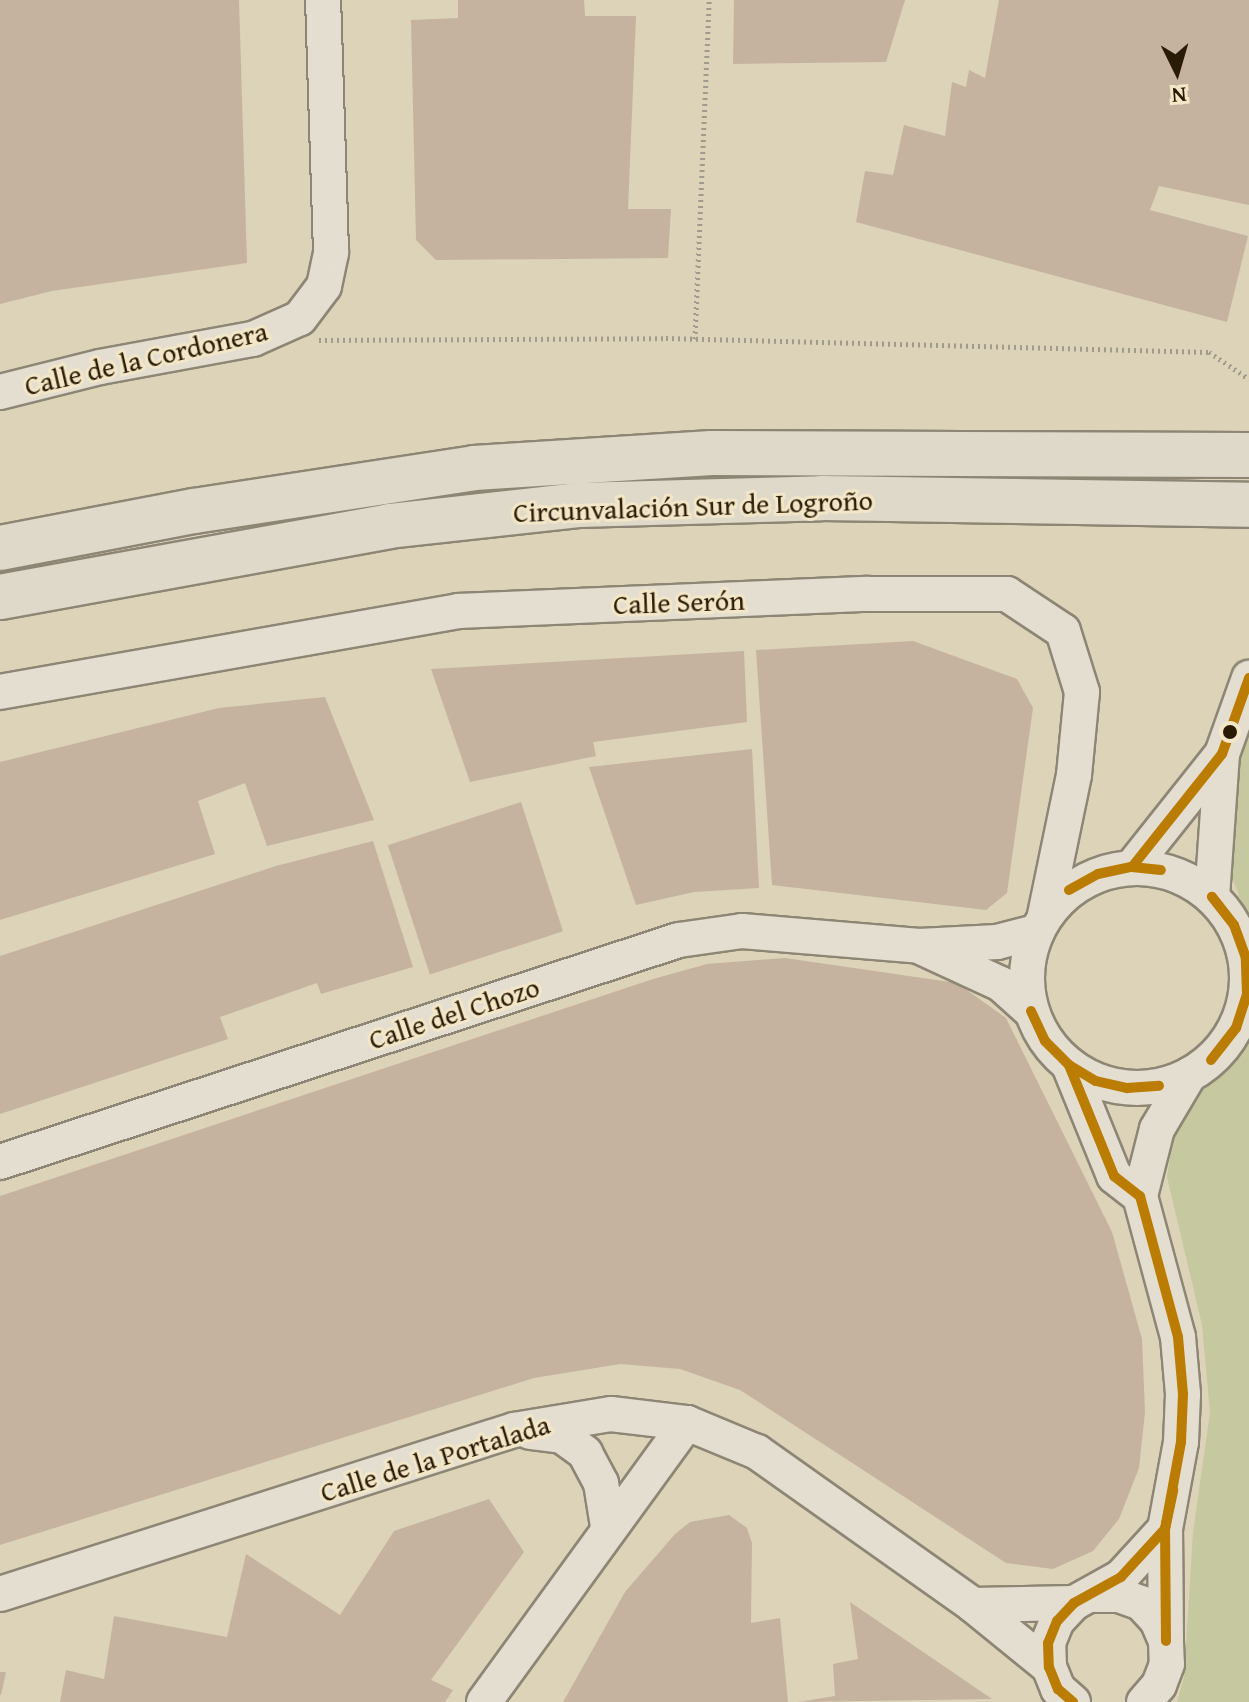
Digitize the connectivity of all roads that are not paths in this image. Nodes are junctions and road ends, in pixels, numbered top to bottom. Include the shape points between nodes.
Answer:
1 (323, 0) edge
2 (0, 392) edge
3 (1249, 455) edge
4 (1249, 505) edge
5 (0, 548) edge
6 (0, 597) edge
7 (1249, 678) edge
8 (0, 692) edge
9 (1222, 754) junction
10 (1132, 867) junction
11 (1212, 897) junction
12 (1041, 924) junction
13 (919, 946) junction
14 (1031, 1011) junction
15 (1069, 1065) junction
16 (1189, 1075) junction
17 (0, 1162) edge
18 (1140, 1196) junction
19 (687, 1423) junction
20 (514, 1430) junction
21 (608, 1526) junction
22 (1165, 1529) junction
23 (0, 1594) edge
24 (1085, 1599) junction
25 (973, 1605) junction
26 (1166, 1641) junction
27 (1049, 1667) junction
28 (484, 1702) edge
29 (1073, 1702) edge
30 (1144, 1702) edge

1 - 2 street, Calle de la Cordonera via 331,252 324,286 300,318 253,339
3 - 5 highway, Circunvalación Sur de Logroño via 712,453 474,468 194,511
4 - 6 highway, Circunvalación Sur de Logroño via 822,498 578,505 374,528
7 - 9 street
8 - 12 street, Calle Serón via 458,611 868,594 1007,594 1063,631 1082,692 1074,775
9 - 10 street
9 - 11 street
10 - 11 street via 1161,870
10 - 12 street via 1069,890
11 - 16 street via 1234,925 1242,947 1247,994 1236,1028 1211,1060
12 - 13 street, Calle del Chozo via 997,942
12 - 14 street via 1026,971
13 - 14 street, Calle del Chozo via 1001,984
13 - 17 street, Calle del Chozo via 742,931 679,940
14 - 15 street via 1045,1041
15 - 16 street via 1096,1081 1127,1088 1159,1086
15 - 18 street via 1114,1176
16 - 18 street via 1157,1129
18 - 22 street via 1178,1337 1183,1394 1181,1442
19 - 20 street, Calle de la Portalada via 611,1414
19 - 21 street
19 - 25 street, Calle de la Portalada via 757,1452
20 - 21 street via 562,1436 585,1453 601,1483
20 - 23 street, Calle de la Portalada
21 - 28 street
22 - 24 street via 1121,1577
22 - 26 street
24 - 25 street
24 - 26 street via 1119,1595 1141,1603 1157,1620
24 - 27 street via 1057,1621 1048,1643
25 - 27 street, Calle de la Portalada
26 - 30 street via 1167,1664 1159,1685
27 - 29 street, Calle de la Portalada via 1058,1689

